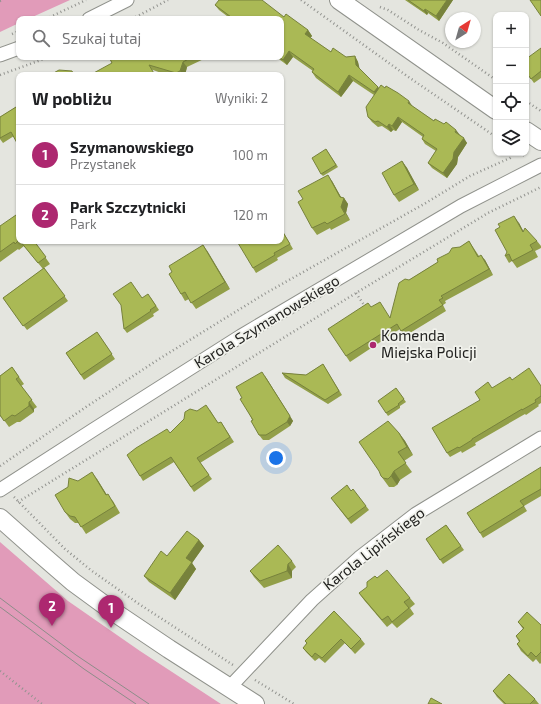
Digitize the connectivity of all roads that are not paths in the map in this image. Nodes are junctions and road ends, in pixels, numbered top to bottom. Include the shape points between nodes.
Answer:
1 (127, 0) edge
2 (339, 0) edge
3 (95, 16) edge
4 (16, 49) edge
5 (0, 56) edge
6 (493, 108) edge
7 (529, 133) edge
8 (541, 141) edge
9 (541, 165) edge
10 (541, 438) edge
11 (0, 490) edge
12 (0, 518) edge
13 (229, 688) junction
14 (255, 704) edge

1 - 3 street
2 - 6 street
4 - 5 street
7 - 8 street
9 - 11 street, Karola Szymanowskiego via 461,206 241,336
10 - 13 street, Karola Lipińskiego via 416,514 359,558 312,600
12 - 13 street via 73,582
13 - 14 street

